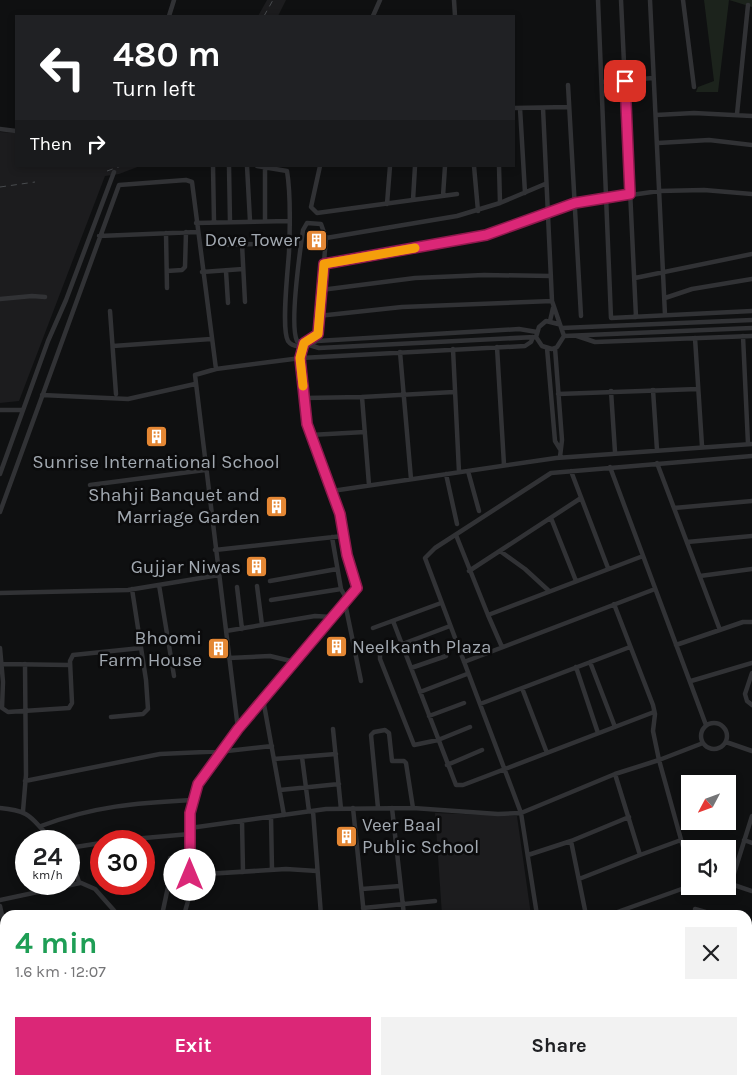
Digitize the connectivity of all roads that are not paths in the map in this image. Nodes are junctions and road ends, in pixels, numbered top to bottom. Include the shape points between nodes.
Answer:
1 (174, 0) edge
2 (380, 0) edge
3 (454, 0) edge
4 (598, 0) edge
5 (621, 0) edge
6 (650, 0) edge
7 (683, 0) edge
8 (748, 5) dead end
9 (169, 15) edge
10 (373, 15) edge
11 (456, 15) edge
12 (653, 78) junction
13 (625, 81) junction
14 (603, 82) junction
15 (568, 85) dead end
16 (694, 87) dead end
17 (515, 108) edge
18 (520, 108) junction
19 (543, 108) junction
20 (568, 108) junction
21 (737, 114) junction
22 (656, 115) junction
23 (752, 116) edge
24 (0, 129) edge
25 (15, 131) edge
26 (658, 143) junction
27 (752, 145) edge
28 (213, 167) edge
29 (229, 167) edge
30 (247, 167) edge
31 (265, 167) edge
32 (320, 167) edge
33 (390, 167) edge
34 (415, 167) edge
35 (445, 167) edge
36 (474, 167) edge
37 (499, 167) edge
38 (114, 172) dead end
39 (545, 184) junction
40 (659, 191) junction
41 (525, 193) junction
42 (456, 194) dead end
43 (630, 194) junction
44 (752, 194) edge
45 (443, 196) junction
46 (606, 198) junction
47 (413, 200) junction
48 (500, 203) junction
49 (575, 203) junction
50 (387, 204) junction
51 (478, 210) junction
52 (548, 214) junction
53 (250, 221) junction
54 (265, 221) junction
55 (288, 221) junction
56 (214, 222) junction
57 (230, 222) junction
58 (196, 223) junction
59 (186, 232) junction
60 (197, 232) junction
61 (166, 233) junction
62 (99, 236) junction
63 (326, 238) junction
64 (289, 243) junction
65 (242, 244) junction
66 (222, 245) dead end
67 (752, 254) edge
68 (324, 264) junction
69 (226, 270) junction
70 (243, 270) junction
71 (166, 271) junction
72 (202, 272) junction
73 (664, 273) junction
74 (551, 276) junction
75 (635, 278) junction
76 (752, 279) edge
77 (167, 288) dead end
78 (321, 290) junction
79 (45, 297) dead end
80 (665, 298) junction
81 (0, 299) edge
82 (66, 300) junction
83 (552, 301) junction
84 (245, 302) dead end
85 (75, 303) junction
86 (228, 304) dead end
87 (553, 308) junction
88 (110, 311) dead end
89 (752, 311) edge
90 (665, 315) junction
91 (318, 316) junction
92 (581, 316) dead end
93 (636, 317) junction
94 (752, 320) edge
95 (550, 321) junction
96 (560, 326) junction
97 (752, 328) edge
98 (535, 335) junction
99 (564, 336) junction
100 (577, 336) junction
101 (743, 336) junction
102 (752, 336) edge
103 (695, 338) junction
104 (212, 339) junction
105 (305, 345) junction
106 (113, 346) junction
107 (497, 347) junction
108 (547, 348) junction
109 (555, 348) junction
110 (453, 349) junction
111 (400, 352) junction
112 (300, 358) junction
113 (216, 369) junction
114 (745, 380) junction
115 (752, 380) edge
116 (195, 384) junction
117 (698, 389) junction
118 (653, 390) junction
119 (610, 391) junction
120 (454, 392) junction
121 (116, 394) dead end
122 (403, 394) junction
123 (558, 394) junction
124 (42, 395) junction
125 (304, 398) junction
126 (362, 398) junction
127 (0, 410) edge
128 (22, 410) junction
129 (365, 432) junction
130 (310, 435) junction
131 (750, 444) edge
132 (702, 446) junction
133 (560, 449) junction
134 (657, 450) junction
135 (615, 452) junction
136 (752, 456) edge
137 (560, 457) junction
138 (657, 463) junction
139 (504, 465) junction
140 (610, 467) junction
141 (205, 470) junction
142 (468, 471) junction
143 (571, 471) junction
144 (460, 472) junction
145 (0, 474) edge
146 (446, 474) junction
147 (411, 479) junction
148 (90, 485) dead end
149 (369, 485) junction
150 (332, 492) junction
151 (581, 498) junction
152 (752, 501) edge
153 (674, 508) junction
154 (479, 511) dead end
155 (0, 512) edge
156 (551, 518) junction
157 (457, 524) dead end
158 (456, 535) junction
159 (342, 536) junction
160 (752, 536) edge
161 (332, 537) junction
162 (687, 542) junction
163 (215, 550) junction
164 (500, 551) junction
165 (643, 556) junction
166 (608, 568) junction
167 (337, 569) junction
168 (752, 569) edge
169 (470, 572) junction
170 (219, 576) junction
171 (700, 576) junction
172 (270, 581) dead end
173 (576, 581) junction
174 (160, 585) junction
175 (257, 586) dead end
176 (237, 587) dead end
177 (132, 589) junction
178 (341, 589) junction
179 (655, 589) junction
180 (549, 591) junction
181 (0, 593) edge
182 (349, 599) junction
183 (272, 600) dead end
184 (441, 602) junction
185 (346, 603) junction
186 (614, 604) junction
187 (488, 615) junction
188 (332, 617) junction
189 (393, 620) junction
190 (752, 622) edge
191 (262, 625) junction
192 (450, 626) junction
193 (373, 628) dead end
194 (242, 629) junction
195 (720, 630) junction
196 (226, 631) junction
197 (401, 644) junction
198 (676, 645) junction
199 (502, 647) junction
200 (630, 647) junction
201 (0, 648) edge
202 (141, 648) junction
203 (446, 656) dead end
204 (229, 658) junction
205 (295, 662) junction
206 (464, 662) junction
207 (590, 662) junction
208 (752, 663) edge
209 (2, 664) junction
210 (24, 664) junction
211 (69, 665) junction
212 (576, 667) junction
213 (411, 668) junction
214 (467, 674) junction
215 (752, 674) edge
216 (174, 676) dead end
217 (361, 680) dead end
218 (691, 681) junction
219 (522, 688) junction
220 (420, 692) junction
221 (1, 698) edge
222 (263, 699) junction
223 (464, 703) dead end
224 (480, 704) junction
225 (752, 704) edge
226 (26, 711) junction
227 (654, 712) junction
228 (429, 716) junction
229 (111, 717) dead end
230 (706, 725) junction
231 (470, 727) dead end
232 (615, 727) junction
233 (238, 729) junction
234 (334, 729) dead end
235 (598, 733) junction
236 (438, 740) junction
237 (726, 742) junction
238 (703, 743) junction
239 (272, 746) junction
240 (223, 749) junction
241 (482, 750) dead end
242 (752, 751) edge
243 (547, 753) junction
244 (336, 754) junction
245 (302, 757) junction
246 (274, 760) junction
247 (658, 760) junction
248 (447, 765) junction
249 (504, 769) junction
250 (615, 774) junction
251 (25, 780) junction
252 (339, 784) junction
253 (306, 787) junction
254 (280, 790) junction
255 (192, 800) junction
256 (0, 808) edge
257 (353, 808) junction
258 (378, 808) junction
259 (392, 808) junction
260 (413, 808) junction
261 (341, 809) junction
262 (311, 811) junction
263 (23, 812) junction
264 (521, 813) junction
265 (284, 815) junction
266 (271, 816) junction
267 (752, 816) edge
268 (629, 817) junction
269 (242, 821) junction
270 (40, 826) junction
271 (44, 830) edge
272 (190, 831) junction
273 (155, 835) edge
274 (681, 840) joint
275 (744, 840) junction
276 (571, 841) junction
277 (752, 843) edge
278 (528, 855) junction
279 (640, 855) junction
280 (170, 858) dead end
281 (736, 863) edge
282 (272, 870) junction
283 (317, 871) junction
284 (243, 872) junction
285 (190, 875) junction
286 (579, 878) junction
287 (80, 884) edge
288 (400, 886) junction
289 (736, 886) edge
290 (362, 889) junction
291 (681, 889) edge
292 (752, 892) edge
293 (25, 895) edge
294 (0, 900) edge
295 (435, 901) dead end
296 (403, 904) junction
297 (363, 908) joint
298 (695, 909) dead end
299 (114, 910) edge
300 (163, 910) edge
301 (185, 910) edge
302 (321, 910) edge
303 (404, 910) edge
304 (536, 910) edge
305 (585, 910) edge
306 (625, 910) edge
307 (698, 910) edge

1 - 9 street
2 - 10 street
3 - 11 street
4 - 14 street
5 - 13 street
6 - 12 street
7 - 16 street
8 - 21 street
12 - 13 street
12 - 22 street
13 - 14 street
13 - 43 street
14 - 46 street
15 - 20 street
17 - 18 street
18 - 19 street
18 - 41 street
19 - 20 street
19 - 39 street
20 - 49 street
21 - 22 street
21 - 23 street
22 - 26 street
24 - 25 street
26 - 27 street via 709,140
26 - 40 street
28 - 56 street
29 - 57 street
30 - 53 street
31 - 54 street
31 - 55 street via 287,171
32 - 50 street via 311,201 313,211
33 - 50 street
34 - 47 street
35 - 45 street
36 - 51 street
37 - 48 street
38 - 82 street
39 - 41 street
39 - 52 street
40 - 43 street
40 - 44 street
40 - 73 street
41 - 48 street
42 - 45 street
43 - 46 street
43 - 75 street
45 - 47 street
46 - 49 street
46 - 93 street via 611,318
47 - 50 street
48 - 51 street
49 - 52 street
49 - 92 street
51 - 63 street
52 - 68 street via 486,235
52 - 74 street
53 - 54 street
53 - 57 street
54 - 55 street
55 - 64 street
56 - 57 street
56 - 58 street
58 - 60 street
58 - 62 street via 189,180 119,185
59 - 60 street
59 - 61 street
59 - 71 street via 185,267
60 - 72 street
61 - 62 street
61 - 71 street
62 - 85 street
63 - 68 street
63 - 105 street via 324,228 317,222 307,223 303,230 294,320 295,338
64 - 65 street
64 - 105 street via 287,336 292,344
65 - 66 street
65 - 70 street
67 - 73 street
68 - 78 street
69 - 70 street
69 - 72 street
69 - 86 street
70 - 84 street
71 - 77 street
72 - 104 street
73 - 75 street
73 - 80 street
74 - 78 street via 415,278
74 - 83 street
75 - 93 street
76 - 80 street via 692,289
78 - 91 street
79 - 81 street
80 - 90 street
82 - 85 street
82 - 128 street
83 - 87 street
83 - 91 street via 402,307
85 - 124 street
87 - 95 street
87 - 96 street
88 - 106 street
89 - 90 street
90 - 93 street
91 - 105 street via 318,334
94 - 96 street
95 - 96 street
95 - 98 street via 539,327
96 - 99 street
97 - 100 street
98 - 105 street via 326,348
98 - 105 street via 519,329 317,341
98 - 107 street via 525,346
98 - 108 street
99 - 100 street
99 - 109 street
100 - 103 street via 595,342
101 - 102 street
101 - 103 street
101 - 114 street
103 - 117 street
104 - 106 street
104 - 113 street
105 - 112 street
106 - 121 street
107 - 110 street
107 - 139 street
108 - 109 street
108 - 133 street via 556,441
109 - 123 street
110 - 111 street
110 - 120 street
111 - 112 street
111 - 122 street
112 - 113 street
112 - 125 street
113 - 116 street via 197,373
114 - 115 street
114 - 131 street
116 - 124 street via 128,398
116 - 141 street
117 - 118 street
117 - 132 street
118 - 119 street
118 - 134 street
119 - 123 street
119 - 135 street
120 - 122 street
120 - 144 street
122 - 126 street
122 - 147 street
123 - 133 street
124 - 155 street
125 - 126 street
125 - 130 street
126 - 129 street
127 - 128 street
128 - 145 street
129 - 130 street
129 - 149 street
130 - 150 street
131 - 132 street
132 - 134 street
133 - 137 street
134 - 135 street
135 - 137 street
136 - 138 street
137 - 139 street
138 - 140 street
138 - 153 street
139 - 142 street
140 - 143 street
140 - 165 street
141 - 148 street
141 - 163 street
142 - 144 street
142 - 154 street
143 - 151 street
143 - 158 street via 546,475
144 - 146 street
146 - 147 street
146 - 157 street
147 - 149 street
149 - 150 street
150 - 159 street via 342,521
151 - 156 street
151 - 166 street
152 - 153 street
153 - 162 street
156 - 164 street
156 - 173 street
158 - 169 street
158 - 184 street via 430,551 425,558
159 - 161 street
159 - 182 street via 357,584
160 - 162 street
161 - 163 street
161 - 167 street
162 - 171 street
163 - 170 street
164 - 169 street
164 - 180 street
165 - 166 street
165 - 179 street
166 - 173 street
167 - 172 street
167 - 178 street
168 - 171 street
169 - 187 street
170 - 174 street
170 - 196 street
171 - 195 street
173 - 180 street
174 - 177 street
174 - 216 street
175 - 191 street
176 - 194 street
177 - 181 street
177 - 202 street
178 - 182 street
178 - 183 street
179 - 186 street
179 - 198 street
180 - 187 street
182 - 185 street
184 - 189 street
184 - 192 street
185 - 188 street
185 - 217 street
186 - 199 street
186 - 200 street
187 - 199 street
188 - 191 street via 315,616
188 - 205 street
189 - 193 street
189 - 197 street
190 - 195 street
191 - 194 street
192 - 197 street
192 - 206 street
194 - 196 street
195 - 198 street
196 - 204 street
197 - 213 street
197 - 236 street via 380,656 409,737 417,746
198 - 218 street
199 - 206 street
200 - 207 street
200 - 227 street
201 - 209 street
202 - 211 street via 76,654 71,657
202 - 229 street via 147,710 143,714
203 - 213 street
204 - 205 street via 270,656
204 - 233 street
205 - 222 street
206 - 214 street
207 - 212 street
207 - 232 street
208 - 218 street
209 - 210 street
209 - 221 street
210 - 211 street
210 - 226 street
211 - 226 street via 71,706
212 - 219 street
212 - 235 street
213 - 220 street
214 - 220 street
214 - 224 street
215 - 225 street via 745,697
218 - 230 street
219 - 224 street
219 - 243 street
220 - 228 street
221 - 226 street via 3,710
222 - 233 street
222 - 239 street
223 - 228 street
224 - 249 street
226 - 251 street
227 - 232 street
227 - 247 street via 653,731
228 - 236 street
230 - 237 street via 720,724 727,732
230 - 238 street via 701,734
231 - 236 street
232 - 235 street
233 - 240 street
234 - 244 street
235 - 243 street
236 - 248 street
237 - 238 street via 717,749
237 - 242 street
238 - 247 street
239 - 240 street
239 - 246 street
240 - 251 street via 160,754
240 - 255 street via 198,784
241 - 248 street
243 - 249 street
244 - 245 street
244 - 252 street
245 - 246 street
245 - 253 street
246 - 254 street
247 - 250 street
247 - 274 street
248 - 249 street via 454,783 460,786
249 - 264 street
250 - 264 street
250 - 268 street
251 - 263 street
252 - 253 street
252 - 261 street
253 - 254 street
253 - 262 street
254 - 265 street
255 - 270 street via 93,809
255 - 272 street
256 - 263 street
257 - 258 street
257 - 261 street
257 - 290 street
258 - 259 street
258 - 260 street via 371,737 374,732 385,730 389,733 392,761 406,763
259 - 260 street
259 - 288 street
260 - 264 street
261 - 262 street
262 - 265 street
262 - 283 street
263 - 270 street
264 - 278 street
265 - 266 street
266 - 269 street
266 - 282 street
267 - 275 street
268 - 276 street
268 - 279 street
269 - 272 street
269 - 284 street
270 - 271 street
272 - 273 street
272 - 285 street
274 - 279 street
275 - 277 street
275 - 281 street
276 - 278 street
276 - 286 street
278 - 304 street
279 - 286 street
280 - 300 street
282 - 283 street
282 - 284 street
283 - 302 street
284 - 285 street
285 - 301 street
286 - 305 street
287 - 299 street via 95,889
288 - 290 street
288 - 296 street
289 - 292 street
290 - 297 street
291 - 306 street
293 - 294 street
295 - 296 street
296 - 297 street
296 - 303 street
298 - 307 street

